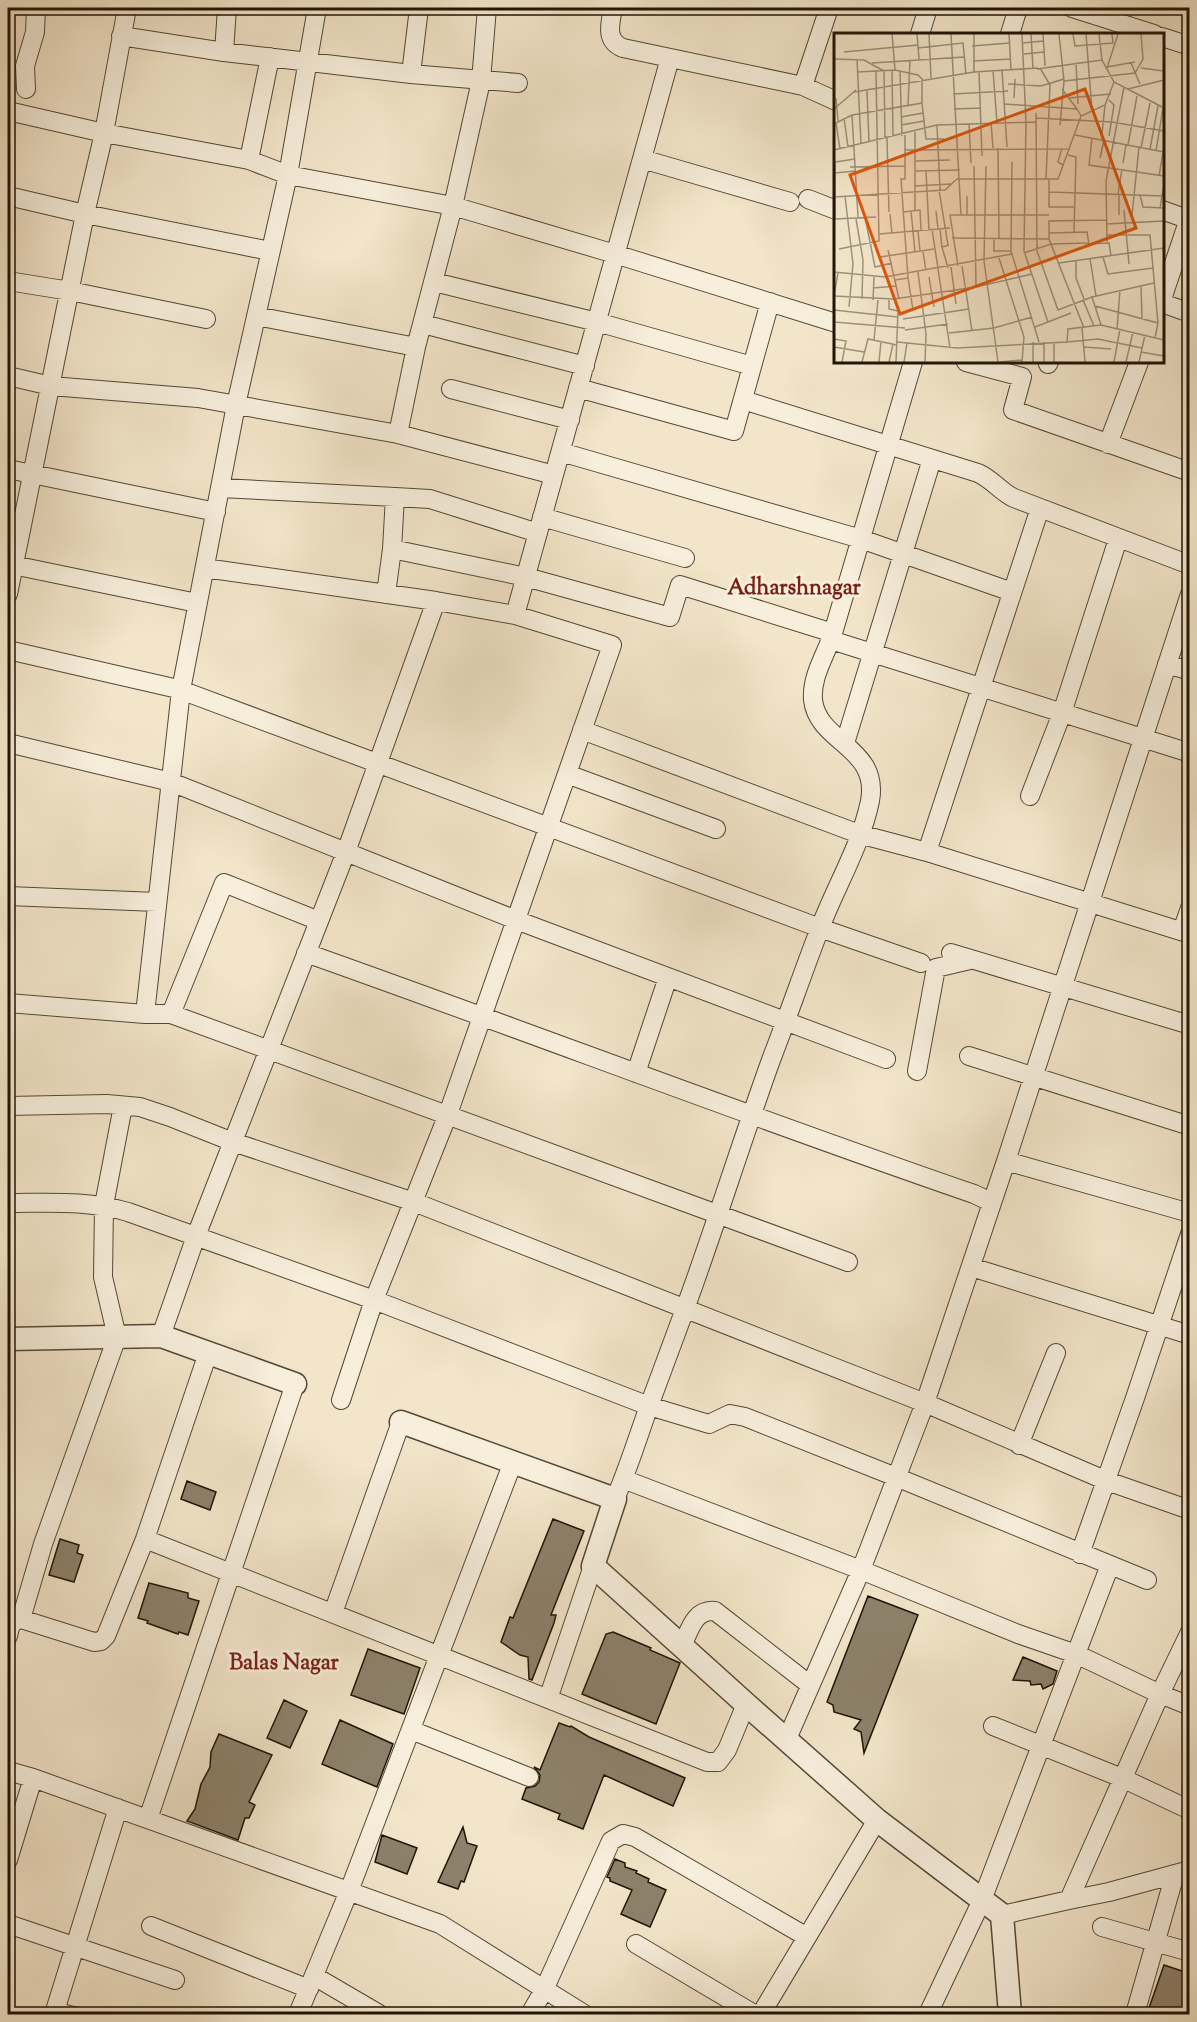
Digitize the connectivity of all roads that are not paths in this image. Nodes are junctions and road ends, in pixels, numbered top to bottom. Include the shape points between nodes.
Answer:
1 (36, 8) edge
2 (127, 8) edge
3 (227, 8) edge
4 (317, 8) edge
5 (419, 8) edge
6 (487, 8) edge
7 (613, 8) edge
8 (829, 8) edge
9 (928, 8) edge
10 (1018, 8) edge
11 (1072, 8) edge
12 (920, 33) edge
13 (1010, 33) edge
14 (1151, 33) edge
15 (121, 36) junction
16 (1164, 38) edge
17 (1190, 46) edge
18 (224, 52) junction
19 (270, 57) junction
20 (670, 58) junction
21 (308, 61) junction
22 (411, 74) junction
23 (481, 81) junction
24 (518, 83) dead end
25 (803, 86) junction
26 (26, 88) dead end
27 (834, 100) edge
28 (8, 111) edge
29 (104, 133) junction
30 (642, 159) junction
31 (249, 160) junction
32 (288, 175) junction
33 (8, 196) edge
34 (453, 207) junction
35 (834, 209) edge
36 (1164, 211) edge
37 (85, 214) junction
38 (1189, 218) edge
39 (270, 251) junction
40 (615, 254) junction
41 (8, 281) edge
42 (434, 282) junction
43 (70, 291) junction
44 (1164, 295) edge
45 (770, 302) junction
46 (1164, 302) edge
47 (1190, 314) edge
48 (256, 316) junction
49 (206, 319) dead end
50 (597, 322) junction
51 (834, 322) edge
52 (423, 324) junction
53 (416, 347) junction
54 (913, 363) edge
55 (970, 363) edge
56 (1139, 363) edge
57 (585, 366) junction
58 (752, 366) junction
59 (8, 376) edge
60 (51, 386) junction
61 (578, 388) junction
62 (451, 389) dead end
63 (743, 400) junction
64 (236, 405) junction
65 (765, 407) junction
66 (570, 420) junction
67 (734, 431) junction
68 (398, 434) junction
69 (1108, 444) junction
70 (889, 445) junction
71 (561, 452) junction
72 (932, 459) junction
73 (8, 469) edge
74 (1190, 472) edge
75 (32, 474) junction
76 (554, 476) junction
77 (220, 488) junction
78 (395, 497) junction
79 (1040, 508) junction
80 (216, 512) junction
81 (540, 525) junction
82 (861, 539) junction
83 (1118, 539) junction
84 (392, 549) junction
85 (904, 554) junction
86 (685, 558) dead end
87 (10, 564) edge
88 (1190, 565) edge
89 (206, 567) junction
90 (526, 577) junction
91 (1012, 592) junction
92 (8, 594) edge
93 (386, 594) junction
94 (1190, 594) edge
95 (435, 601) junction
96 (197, 603) junction
97 (515, 615) junction
98 (832, 637) junction
99 (8, 650) edge
100 (874, 654) junction
101 (1167, 664) junction
102 (1190, 671) edge
103 (981, 687) junction
104 (181, 690) junction
105 (1062, 713) junction
106 (582, 730) junction
107 (1143, 738) junction
108 (8, 743) edge
109 (846, 743) junction
110 (1190, 753) edge
111 (378, 763) junction
112 (567, 774) junction
113 (171, 782) junction
114 (1030, 796) dead end
115 (549, 826) junction
116 (716, 829) dead end
117 (860, 834) junction
118 (346, 852) junction
119 (927, 852) junction
120 (8, 896) edge
121 (157, 902) junction
122 (1090, 902) junction
123 (1190, 908) edge
124 (516, 920) junction
125 (319, 921) junction
126 (820, 928) junction
127 (1186, 932) edge
128 (306, 953) junction
129 (951, 953) dead end
130 (970, 960) junction
131 (921, 963) dead end
132 (669, 978) junction
133 (1062, 988) junction
134 (8, 1003) edge
135 (145, 1014) junction
136 (171, 1014) junction
137 (482, 1016) junction
138 (786, 1022) junction
139 (1190, 1025) edge
140 (268, 1049) junction
141 (969, 1056) dead end
142 (886, 1059) dead end
143 (917, 1071) dead end
144 (636, 1073) junction
145 (1033, 1077) junction
146 (8, 1106) edge
147 (123, 1106) junction
148 (448, 1114) junction
149 (751, 1116) junction
150 (1190, 1126) edge
151 (233, 1142) junction
152 (1006, 1161) junction
153 (414, 1202) junction
154 (991, 1202) junction
155 (8, 1203) edge
156 (104, 1205) junction
157 (718, 1213) junction
158 (1190, 1213) edge
159 (1190, 1234) edge
160 (196, 1236) junction
161 (848, 1262) dead end
162 (1185, 1263) edge
163 (971, 1267) junction
164 (374, 1300) junction
165 (685, 1309) junction
166 (1158, 1325) junction
167 (161, 1335) junction
168 (1190, 1335) edge
169 (117, 1336) junction
170 (8, 1339) edge
171 (208, 1353) junction
172 (1056, 1353) dead end
173 (295, 1384) joint
174 (340, 1400) dead end
175 (925, 1403) junction
176 (649, 1406) junction
177 (400, 1422) joint
178 (1019, 1445) junction
179 (513, 1462) junction
180 (896, 1477) junction
181 (1107, 1481) junction
182 (619, 1489) junction
183 (1190, 1510) edge
184 (145, 1539) junction
185 (1080, 1554) junction
186 (1110, 1565) junction
187 (593, 1566) junction
188 (861, 1570) junction
189 (231, 1573) junction
190 (1147, 1580) dead end
191 (333, 1613) junction
192 (21, 1619) junction
193 (1190, 1632) edge
194 (8, 1636) edge
195 (682, 1646) junction
196 (1076, 1654) junction
197 (440, 1655) junction
198 (810, 1685) junction
199 (1160, 1694) junction
200 (548, 1699) junction
201 (746, 1704) junction
202 (1190, 1706) edge
203 (993, 1726) dead end
204 (411, 1730) junction
205 (787, 1739) junction
206 (1041, 1746) junction
207 (8, 1771) edge
208 (33, 1778) junction
209 (529, 1778) dead end
210 (1122, 1778) junction
211 (118, 1808) junction
212 (1190, 1810) edge
213 (148, 1819) junction
214 (877, 1820) junction
215 (8, 1860) edge
216 (1182, 1872) edge
217 (349, 1891) junction
218 (982, 1900) junction
219 (1069, 1900) junction
220 (1002, 1915) junction
221 (8, 1924) edge
222 (151, 1926) dead end
223 (1102, 1927) dead end
224 (807, 1937) junction
225 (1155, 1942) junction
226 (636, 1944) dead end
227 (74, 1946) junction
228 (1190, 1952) edge
229 (176, 1980) dead end
230 (311, 1982) junction
231 (544, 1990) junction
232 (55, 2011) edge
233 (84, 2014) edge
234 (298, 2014) edge
235 (379, 2014) edge
236 (530, 2014) edge
237 (584, 2014) edge
238 (754, 2014) edge
239 (761, 2014) edge
240 (928, 2014) edge
241 (1011, 2014) edge
242 (1135, 2014) edge

1 - 26 street via 35,32 25,66
2 - 15 street
3 - 18 street
4 - 21 street
5 - 22 street
6 - 23 street
7 - 20 street via 610,34 615,44
8 - 25 street
9 - 12 street
10 - 13 street
11 - 14 street
15 - 18 street
15 - 29 street
16 - 17 street
18 - 19 street
19 - 21 street
19 - 31 street
20 - 25 street
20 - 30 street
21 - 22 street
21 - 32 street
22 - 23 street
23 - 24 street
23 - 34 street
25 - 27 street
28 - 29 street
29 - 31 street
29 - 37 street
30 - 35 street
30 - 40 street
31 - 32 street
32 - 34 street
32 - 39 street
33 - 37 street
34 - 40 street
34 - 42 street
36 - 38 street
37 - 39 street
37 - 43 street
38 - 44 street
39 - 48 street
40 - 45 street
40 - 50 street
41 - 43 street
42 - 50 street
42 - 52 street
43 - 49 street
43 - 60 street
45 - 51 street
45 - 58 street
46 - 47 street
48 - 53 street
48 - 64 street
50 - 57 street
50 - 58 street
52 - 53 street
52 - 57 street
53 - 68 street
54 - 70 street
55 - 69 street via 1022,377 1013,410
56 - 69 street
57 - 61 street
58 - 63 street
59 - 60 street
60 - 64 street via 198,398
60 - 75 street
61 - 66 street
61 - 67 street
62 - 66 street
63 - 65 street
63 - 67 street
64 - 68 street
64 - 77 street
65 - 67 street
65 - 70 street
66 - 71 street
68 - 76 street
69 - 74 street
70 - 72 street
70 - 82 street
71 - 76 street
71 - 82 street
72 - 79 street via 986,476 1005,494
72 - 85 street
73 - 75 street
75 - 80 street
75 - 87 street
76 - 81 street
77 - 78 street
77 - 80 street
78 - 81 street via 430,499
78 - 84 street
79 - 83 street
79 - 91 street
80 - 89 street
81 - 86 street
81 - 90 street
82 - 85 street
82 - 98 street
83 - 88 street
83 - 105 street
84 - 90 street
84 - 93 street
85 - 91 street
85 - 100 street
87 - 92 street
87 - 96 street
89 - 93 street
89 - 96 street
90 - 97 street
90 - 98 street via 670,617 680,585
91 - 103 street
93 - 95 street
94 - 101 street
95 - 97 street
95 - 111 street
96 - 104 street
97 - 106 street via 612,645
98 - 100 street
98 - 109 street via 816,677 813,701 826,729
99 - 104 street
100 - 103 street
100 - 109 street
101 - 102 street
101 - 107 street
103 - 105 street
103 - 119 street
104 - 111 street
104 - 113 street
105 - 107 street
105 - 114 street
106 - 112 street
106 - 117 street
107 - 110 street
107 - 122 street
108 - 113 street
109 - 117 street via 871,780
111 - 115 street
111 - 118 street
112 - 115 street
112 - 116 street
113 - 118 street
113 - 121 street
115 - 124 street
115 - 126 street
117 - 119 street
117 - 126 street
118 - 124 street
118 - 125 street
119 - 122 street
120 - 121 street
121 - 135 street
122 - 127 street
122 - 133 street
123 - 127 street
124 - 132 street
124 - 137 street
125 - 128 street
125 - 136 street via 224,883
126 - 131 street
126 - 138 street
128 - 137 street
128 - 140 street
129 - 130 street
130 - 133 street
130 - 143 street via 936,968
132 - 138 street
132 - 144 street
133 - 139 street
133 - 145 street
134 - 135 street
135 - 136 street
136 - 140 street
137 - 144 street
137 - 148 street
138 - 142 street
138 - 149 street
140 - 148 street
140 - 151 street
141 - 145 street
144 - 149 street
145 - 150 street
145 - 152 street
146 - 147 street
147 - 151 street via 140,1107
147 - 156 street
148 - 153 street
148 - 157 street
149 - 154 street
149 - 157 street
151 - 153 street
151 - 160 street
152 - 154 street
152 - 158 street
153 - 164 street
153 - 165 street
154 - 163 street
155 - 156 street
156 - 160 street
156 - 169 street via 103,1277
157 - 161 street
157 - 165 street
159 - 162 street
160 - 164 street
160 - 167 street
162 - 166 street
163 - 166 street
163 - 175 street
164 - 174 street
164 - 176 street
165 - 175 street
165 - 176 street
166 - 168 street
166 - 181 street
167 - 169 street
167 - 171 street
169 - 170 street
169 - 192 street via 43,1544
171 - 173 street
171 - 184 street
172 - 178 street
173 - 189 street
175 - 178 street
175 - 180 street
176 - 180 street via 709,1424 730,1414 737,1415
176 - 182 street
177 - 179 street
177 - 191 street
178 - 181 street
179 - 182 street
179 - 197 street
180 - 185 street
180 - 188 street
181 - 183 street
181 - 185 street
182 - 187 street
182 - 188 street
184 - 189 street
184 - 192 street via 101,1641 93,1642
185 - 186 street
186 - 190 street
186 - 196 street
187 - 195 street
187 - 200 street
188 - 196 street
188 - 198 street
189 - 191 street
189 - 213 street
191 - 197 street
192 - 194 street via 15,1620
193 - 199 street
195 - 198 street via 698,1615 715,1611
195 - 201 street
196 - 199 street
196 - 206 street
197 - 200 street
197 - 204 street
198 - 205 street
199 - 202 street
199 - 210 street
200 - 201 street via 706,1762 718,1762 727,1750
201 - 205 street
203 - 206 street
204 - 209 street
204 - 217 street
205 - 214 street
206 - 210 street
206 - 218 street
207 - 208 street
208 - 211 street
208 - 215 street
210 - 212 street
210 - 219 street
211 - 213 street
211 - 227 street
213 - 217 street
214 - 218 street
214 - 224 street
216 - 219 street
216 - 225 street
217 - 230 street
217 - 231 street via 440,1924
218 - 220 street
218 - 240 street
219 - 220 street
220 - 241 street
221 - 227 street
222 - 230 street
223 - 225 street
224 - 231 street via 635,1837 623,1834 612,1841
224 - 239 street
225 - 228 street
225 - 242 street
226 - 238 street
227 - 229 street
227 - 232 street
230 - 234 street
230 - 235 street
231 - 236 street
231 - 237 street
232 - 233 lane

